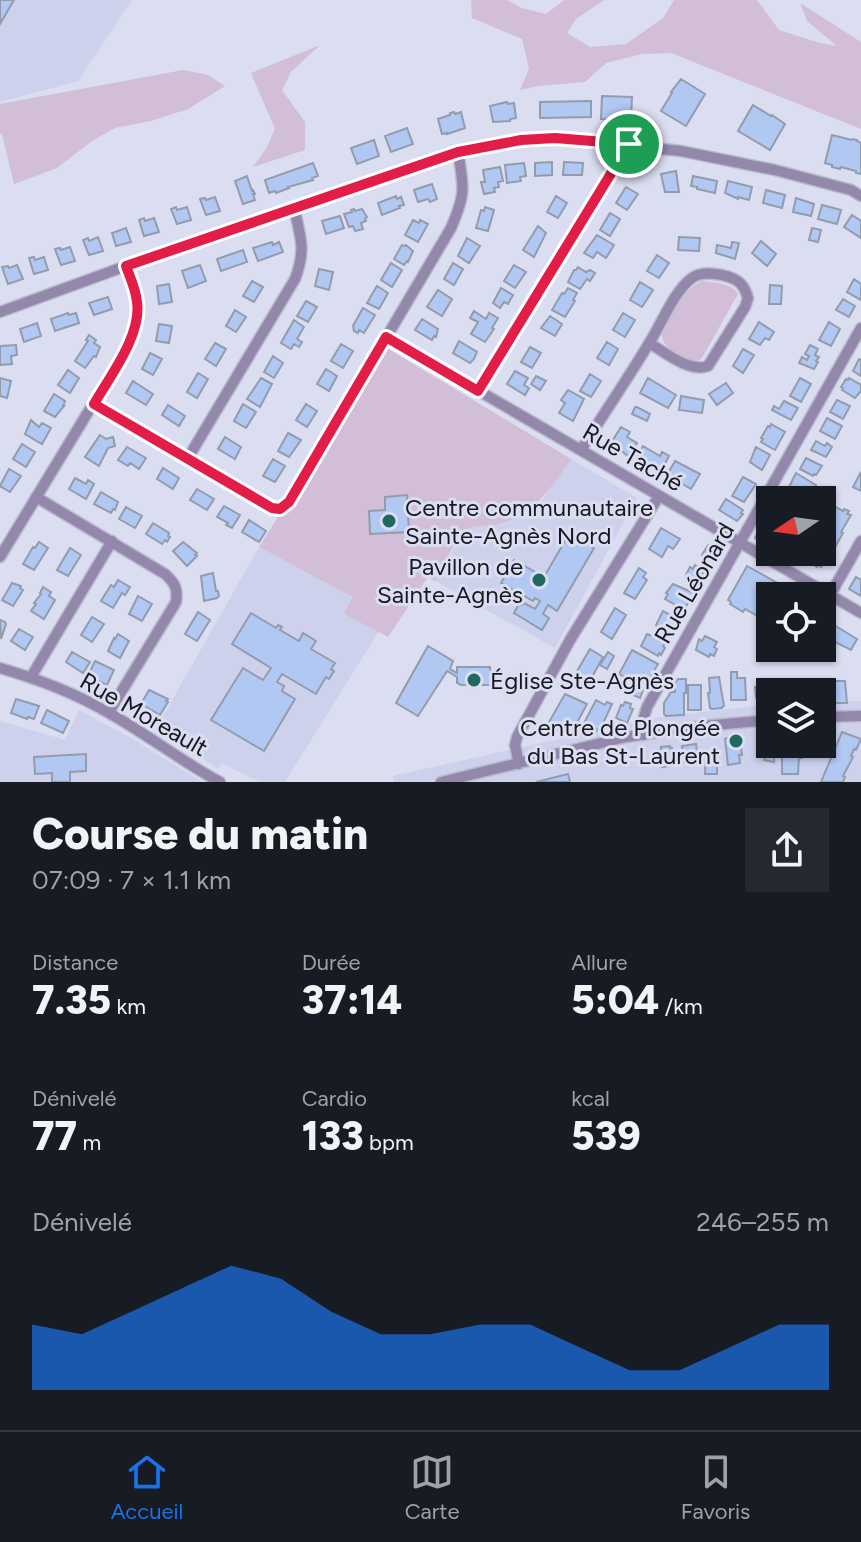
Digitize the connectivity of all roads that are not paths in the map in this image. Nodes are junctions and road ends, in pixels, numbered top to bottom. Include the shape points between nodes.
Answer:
1 (629, 144) junction
2 (458, 152) junction
3 (861, 196) edge
4 (294, 208) junction
5 (126, 266) junction
6 (0, 312) edge
7 (861, 328) edge
8 (386, 337) junction
9 (649, 343) junction
10 (478, 391) junction
11 (94, 404) junction
12 (581, 450) junction
13 (188, 458) junction
14 (659, 496) junction
15 (36, 497) junction
16 (112, 541) junction
17 (861, 541) edge
18 (740, 543) junction
19 (0, 557) edge
20 (808, 582) edge
21 (836, 585) edge
22 (836, 598) edge
23 (861, 613) edge
24 (0, 668) edge
25 (31, 677) junction
26 (109, 712) junction
27 (861, 716) edge
28 (836, 717) edge
29 (756, 721) edge
30 (644, 735) junction
31 (519, 764) junction
32 (220, 782) edge
33 (441, 782) edge

1 - 2 street via 555,138
1 - 3 street via 775,170
1 - 10 street
2 - 4 street
2 - 8 street via 461,205
4 - 5 street
4 - 13 street via 303,245 295,279
5 - 6 street
5 - 11 street via 137,298 135,326
7 - 18 street, Rue Léonard
8 - 10 street, Rue Taché
8 - 13 street via 280,509
9 - 9 street via 692,367 708,366 745,307 745,288 719,275 692,278
9 - 12 street
10 - 12 street, Rue Taché
11 - 13 street
11 - 15 street
12 - 14 street, Rue Taché
14 - 18 street, Rue Taché
14 - 31 street via 517,737
15 - 16 street
15 - 19 street
16 - 25 street
16 - 26 street via 165,574 177,595
17 - 21 street
18 - 20 street, Rue Taché
18 - 30 street, Rue Léonard via 647,707
22 - 23 street, Rue Taché
24 - 25 street, Rue Moreault
25 - 26 street, Rue Moreault
26 - 32 street, Rue Moreault
27 - 28 street
29 - 30 street
30 - 31 street
31 - 33 street

